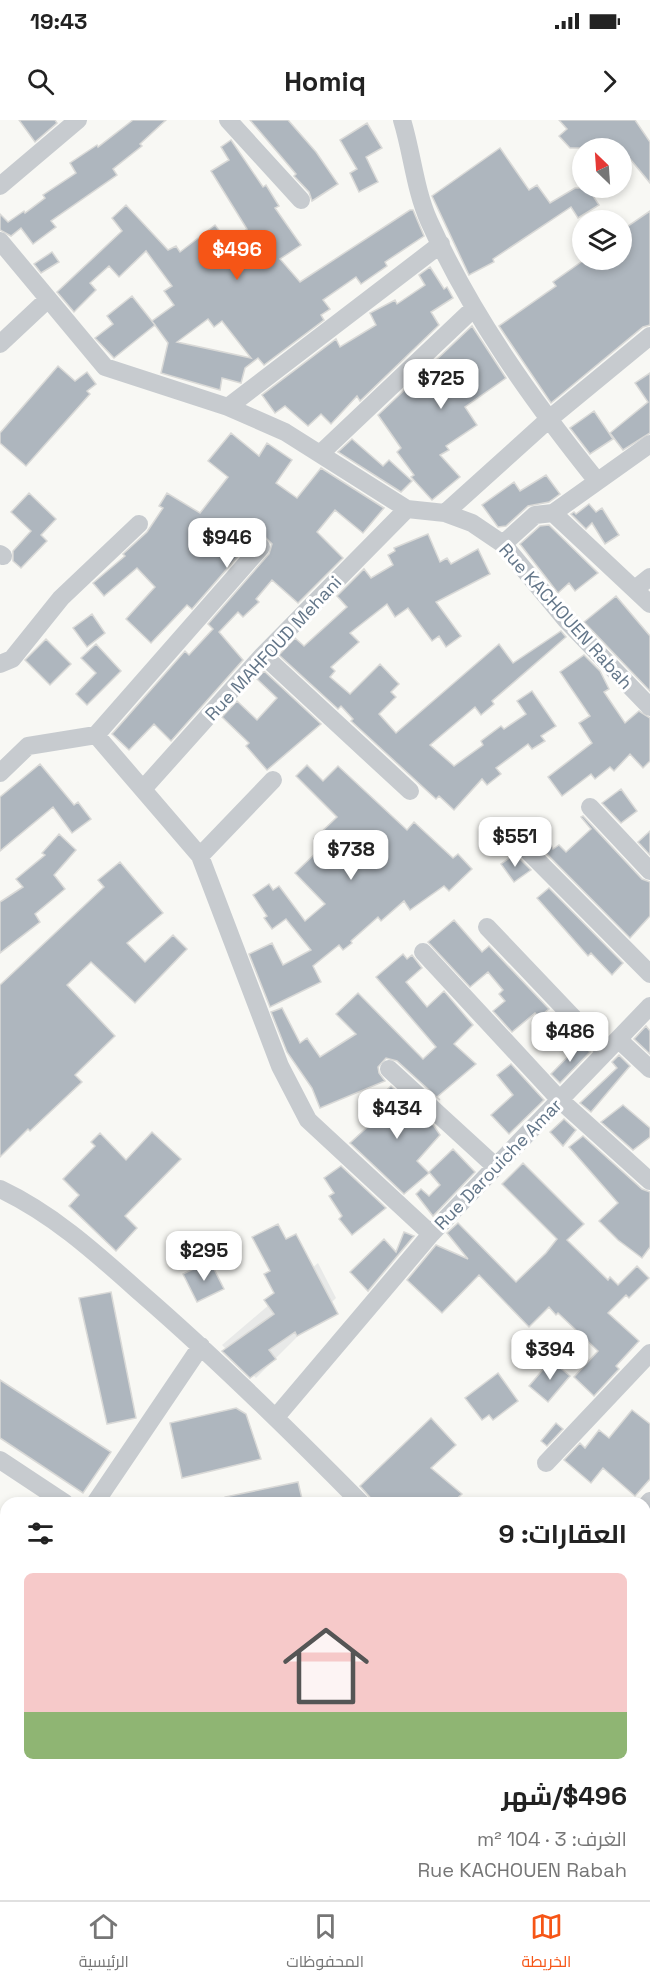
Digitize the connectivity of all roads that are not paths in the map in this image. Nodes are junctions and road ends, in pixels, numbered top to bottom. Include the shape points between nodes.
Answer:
1 (78, 120) edge
2 (228, 120) edge
3 (402, 120) edge
4 (0, 186) edge
5 (301, 200) dead end
6 (0, 241) edge
7 (441, 244) junction
8 (47, 300) junction
9 (473, 309) junction
10 (650, 336) edge
11 (0, 344) edge
12 (228, 407) junction
13 (548, 420) junction
14 (650, 444) edge
15 (321, 453) junction
16 (597, 481) junction
17 (407, 509) junction
18 (445, 513) junction
19 (553, 513) junction
20 (139, 524) dead end
21 (503, 544) junction
22 (261, 547) dead end
23 (650, 577) edge
24 (635, 589) junction
25 (650, 604) edge
26 (263, 655) junction
27 (0, 664) edge
28 (650, 707) edge
29 (96, 735) junction
30 (0, 773) edge
31 (273, 780) dead end
32 (142, 789) junction
33 (410, 790) dead end
34 (590, 807) dead end
35 (511, 834) dead end
36 (200, 856) junction
37 (650, 871) edge
38 (487, 927) dead end
39 (423, 952) dead end
40 (650, 974) edge
41 (650, 1006) edge
42 (613, 1046) junction
43 (389, 1069) dead end
44 (650, 1070) edge
45 (560, 1100) junction
46 (496, 1167) junction
47 (650, 1181) edge
48 (0, 1189) edge
49 (431, 1234) junction
50 (201, 1346) junction
51 (650, 1353) edge
52 (276, 1417) junction
53 (0, 1460) edge
54 (546, 1463) dead end
55 (56, 1497) edge
56 (99, 1497) edge
57 (355, 1497) edge

1 - 4 street
2 - 5 street
3 - 7 street via 428,219
6 - 8 street, Rue KACHOUEN Rabah
7 - 9 street
7 - 12 street
8 - 11 street
8 - 12 street, Rue KACHOUEN Rabah via 105,367
9 - 13 street
9 - 15 street
10 - 13 street
12 - 15 street, Rue KACHOUEN Rabah
13 - 16 street
13 - 18 street
14 - 16 street
15 - 17 street, Rue KACHOUEN Rabah
16 - 19 street
17 - 18 street, Rue KACHOUEN Rabah
17 - 26 street, Rue MAHFOUD Mehani
18 - 21 street, Rue KACHOUEN Rabah via 472,523
19 - 21 street via 535,515
19 - 24 street
20 - 27 street via 61,598 12,659
21 - 28 street, Rue KACHOUEN Rabah via 566,620
22 - 29 street
23 - 24 street
24 - 25 street
26 - 32 street, Rue MAHFOUD Mehani
26 - 33 street
29 - 30 street via 28,746
29 - 32 street
31 - 36 street
32 - 36 street
34 - 37 street
35 - 40 street
36 - 49 street via 280,1066 308,1120
38 - 42 street
39 - 45 street
41 - 42 street, Rue Darouiche Amar
42 - 44 street
42 - 45 street, Rue Darouiche Amar
43 - 46 street
45 - 46 street, Rue Darouiche Amar
45 - 47 street
46 - 49 street, Rue Darouiche Amar
48 - 50 street via 71,1232
49 - 52 street, Rue Darouiche Amar
50 - 52 street
50 - 56 street
51 - 54 street
52 - 57 street
53 - 55 street

